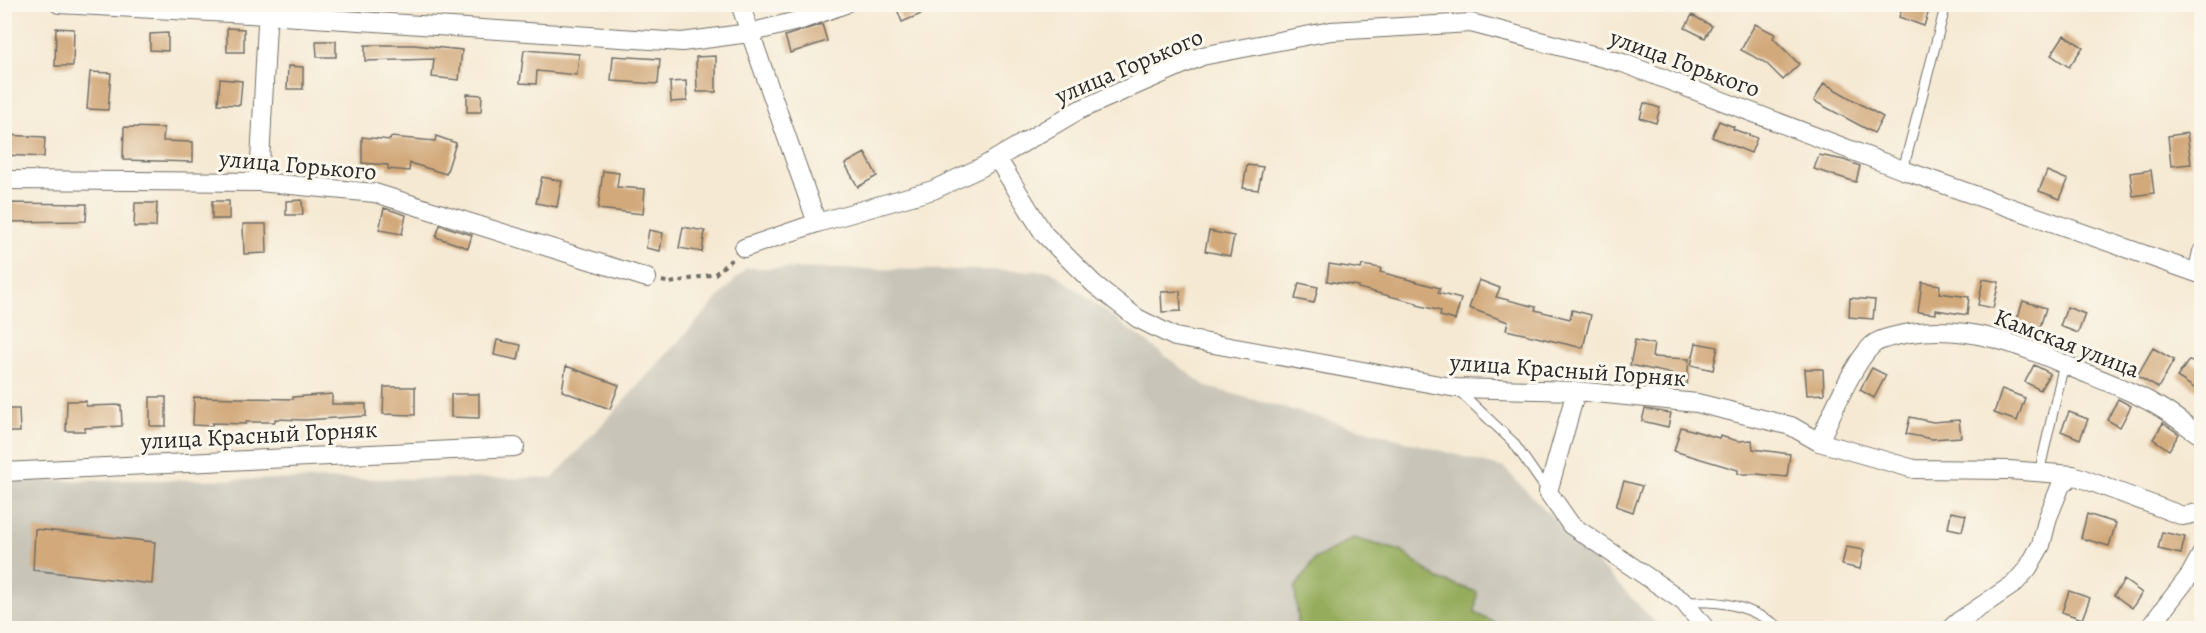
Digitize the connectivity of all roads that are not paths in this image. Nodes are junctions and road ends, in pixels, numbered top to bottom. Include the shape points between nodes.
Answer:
1 (59, 4) edge
2 (740, 4) edge
3 (845, 4) edge
4 (1946, 4) edge
5 (268, 10) edge
6 (1472, 14) edge
7 (749, 33) junction
8 (997, 158) junction
9 (1903, 170) junction
10 (4, 180) edge
11 (259, 182) junction
12 (818, 223) junction
13 (744, 248) road end
14 (2202, 252) edge
15 (647, 278) road end
16 (2064, 364) junction
17 (1456, 388) junction
18 (1576, 391) junction
19 (2202, 436) edge
20 (1819, 442) junction
21 (515, 447) dead end
22 (4, 472) edge
23 (2039, 473) junction
24 (2073, 476) junction
25 (1548, 492) junction
26 (2202, 512) edge
27 (2202, 553) edge
28 (1684, 602) junction
29 (1705, 628) edge
30 (1781, 628) edge
31 (1951, 628) edge
32 (2149, 628) edge

1 - 5 street
2 - 7 street
3 - 7 street
4 - 9 lane
5 - 7 street via 682,42
5 - 11 street
6 - 8 street, улица Горького via 1331,31 1202,56 1079,110
6 - 9 street, улица Горького via 1623,63
7 - 12 street
8 - 12 street, улица Горького via 933,190
8 - 17 street, улица Красный Горняк via 1044,234 1094,284 1156,328 1175,337
9 - 14 street, улица Горького via 2197,273
10 - 11 street, улица Горького
11 - 15 street, улица Горького via 375,193
12 - 13 street, улица Горького
16 - 19 street, Камская улица via 2136,394
16 - 20 street, Камская улица via 1990,336 1957,331 1926,330 1882,340 1863,358 1843,390
16 - 23 lane
17 - 18 street, улица Красный Горняк
17 - 25 lane via 1513,442
18 - 20 street, улица Красный Горняк via 1697,403 1791,426
18 - 25 street
20 - 23 street, улица Красный Горняк via 1914,469
21 - 22 street, улица Красный Горняк
23 - 24 street, улица Красный Горняк
24 - 26 street, улица Красный Горняк via 2183,516
24 - 31 street via 2061,485 2028,568 2014,584
25 - 28 street via 1571,525
27 - 32 street
28 - 29 street
28 - 30 lane via 1736,604

